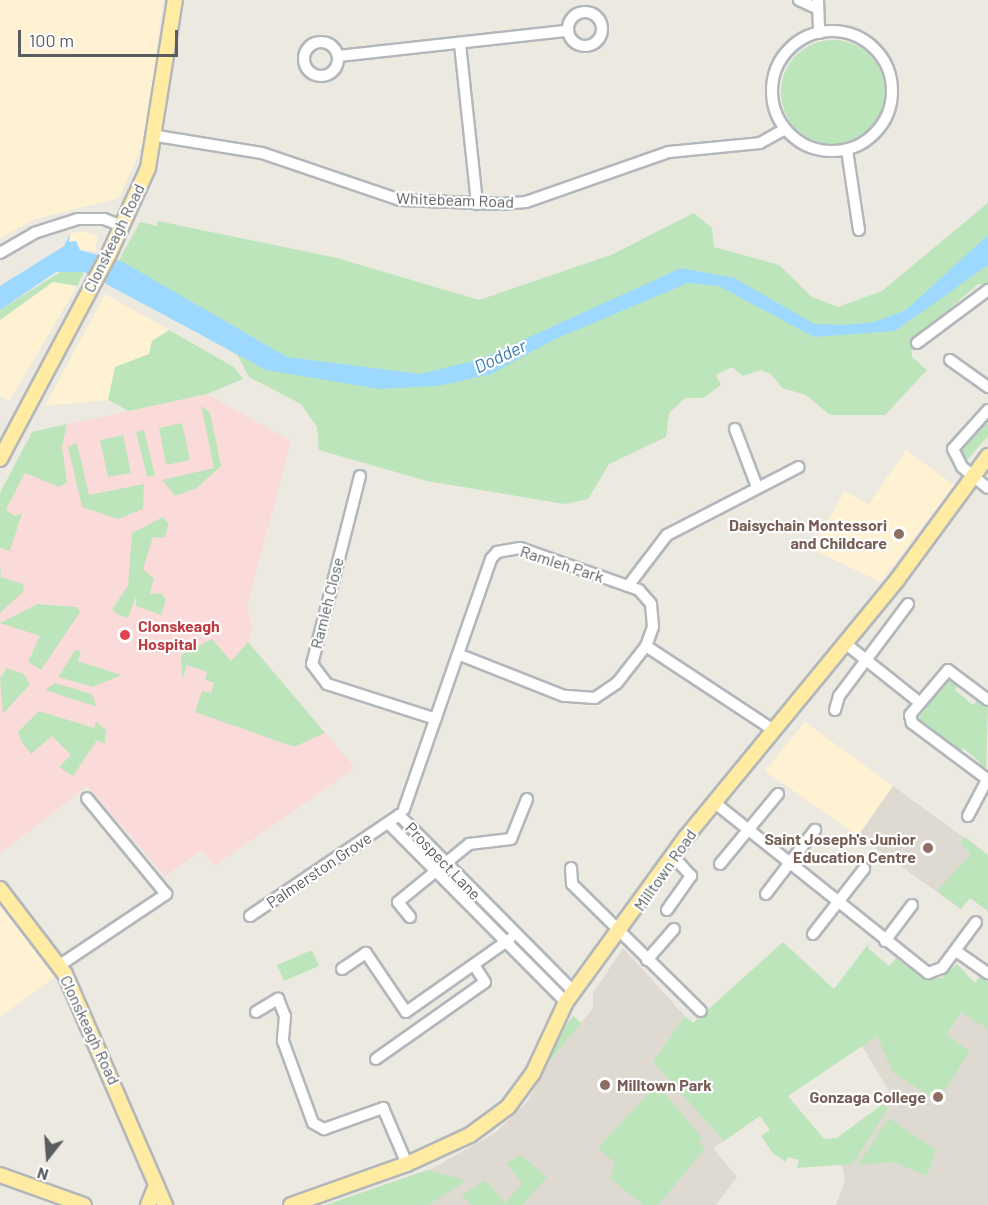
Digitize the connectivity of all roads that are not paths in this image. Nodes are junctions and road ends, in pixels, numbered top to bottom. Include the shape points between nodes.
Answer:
1 (175, 0) edge
2 (799, 0) edge
3 (817, 4) edge
4 (567, 31) dead end
5 (819, 33) junction
6 (460, 44) junction
7 (339, 56) dead end
8 (785, 129) junction
9 (157, 136) junction
10 (847, 150) junction
11 (477, 204) junction
12 (122, 226) junction
13 (859, 230) dead end
14 (0, 253) edge
15 (988, 290) edge
16 (917, 343) dead end
17 (950, 360) dead end
18 (988, 371) edge
19 (984, 384) edge
20 (988, 410) edge
21 (735, 429) dead end
22 (988, 456) edge
23 (0, 459) edge
24 (799, 467) dead end
25 (360, 476) dead end
26 (973, 477) junction
27 (758, 487) junction
28 (988, 488) edge
29 (628, 586) junction
30 (908, 604) dead end
31 (846, 644) junction
32 (646, 646) junction
33 (458, 654) junction
34 (866, 660) junction
35 (988, 700) edge
36 (919, 702) junction
37 (835, 710) dead end
38 (436, 719) junction
39 (775, 731) junction
40 (988, 778) edge
41 (778, 794) dead end
42 (87, 798) dead end
43 (526, 799) dead end
44 (715, 803) junction
45 (404, 808) dead end
46 (968, 816) dead end
47 (388, 824) junction
48 (748, 829) junction
49 (815, 830) dead end
50 (673, 856) junction
51 (789, 863) junction
52 (720, 864) dead end
53 (447, 865) junction
54 (571, 868) dead end
55 (864, 869) dead end
56 (436, 874) junction
57 (0, 889) edge
58 (766, 894) dead end
59 (838, 903) junction
60 (912, 905) dead end
61 (667, 910) dead end
62 (250, 916) dead end
63 (410, 917) dead end
64 (976, 922) dead end
65 (674, 929) dead end
66 (620, 933) junction
67 (813, 934) dead end
68 (510, 939) junction
69 (885, 941) junction
70 (956, 951) junction
71 (647, 960) junction
72 (474, 964) junction
73 (60, 965) junction
74 (342, 969) dead end
75 (988, 973) edge
76 (570, 997) junction
77 (701, 1011) dead end
78 (256, 1012) dead end
79 (406, 1012) junction
80 (417, 1030) junction
81 (376, 1059) dead end
82 (407, 1164) junction
83 (0, 1175) edge
84 (156, 1185) junction
85 (84, 1205) edge
86 (148, 1205) edge
87 (165, 1205) edge
88 (291, 1205) edge

1 - 9 main road, Clonskeagh Road
2 - 3 street
3 - 5 street
4 - 6 street
5 - 8 street via 792,47 776,72 773,101
5 - 10 street via 845,33 872,46 891,77 892,96 884,123 864,142
6 - 7 street
6 - 11 street
8 - 10 street via 813,148
8 - 11 street, Whitebeam Road via 760,143 669,152 526,202
9 - 11 street, Whitebeam Road via 262,153 400,200
9 - 12 main road, Clonskeagh Road
10 - 13 street
12 - 14 street via 104,219 78,219 34,233
12 - 23 main road, Clonskeagh Road
15 - 16 street
17 - 19 street
18 - 19 street
20 - 26 street via 953,449
21 - 27 street
22 - 26 main road, Milltown Road
24 - 27 street
25 - 38 street, Ramleh Close via 312,664 327,684
26 - 28 street
26 - 31 main road, Milltown Road
27 - 29 street via 667,535
29 - 32 street, Ramleh Park via 651,604 652,627
29 - 33 street, Ramleh Park via 507,548 491,559
30 - 34 street
31 - 34 street
31 - 39 main road, Milltown Road
32 - 33 street, Ramleh Park via 609,690 584,700
32 - 39 street
33 - 38 street, Ramleh Park
34 - 36 street
34 - 37 street
35 - 36 street via 948,670
36 - 40 street via 910,715 912,723
38 - 45 street, Ramleh Park
39 - 44 main road, Milltown Road
40 - 46 street
41 - 48 street
42 - 73 street via 166,894
43 - 53 street via 511,839 469,844
44 - 48 street
44 - 50 main road, Milltown Road
47 - 53 street, Prospect Lane via 399,815
47 - 56 street, Prospect Lane
47 - 62 street, Palmerston Grove
48 - 51 street
48 - 52 street
49 - 51 street
50 - 61 street via 691,876
50 - 66 main road, Milltown Road
51 - 58 street
51 - 59 street
53 - 56 street
53 - 68 street, Prospect Lane
54 - 66 street via 572,884
55 - 59 street
56 - 63 street via 398,902
56 - 68 street, Prospect Lane
57 - 73 main road, Clonskeagh Road
59 - 67 street
59 - 69 street
60 - 69 street
64 - 70 street
65 - 71 street
66 - 71 street
66 - 76 main road, Milltown Road
68 - 72 street
68 - 76 street, Prospect Lane
69 - 70 street via 927,973 942,968
70 - 75 street
71 - 77 street
72 - 79 street
72 - 80 street via 485,982
73 - 84 main road, Clonskeagh Road via 106,1060
74 - 79 street via 366,953
76 - 82 main road, Milltown Road via 532,1072 508,1107 470,1135
78 - 82 street via 278,999 285,1016 283,1041 313,1122 324,1129 383,1108
79 - 80 street
80 - 81 street
82 - 88 main road, Milltown Road
83 - 85 main road
84 - 86 main road
84 - 87 main road, Clonskeagh Road

